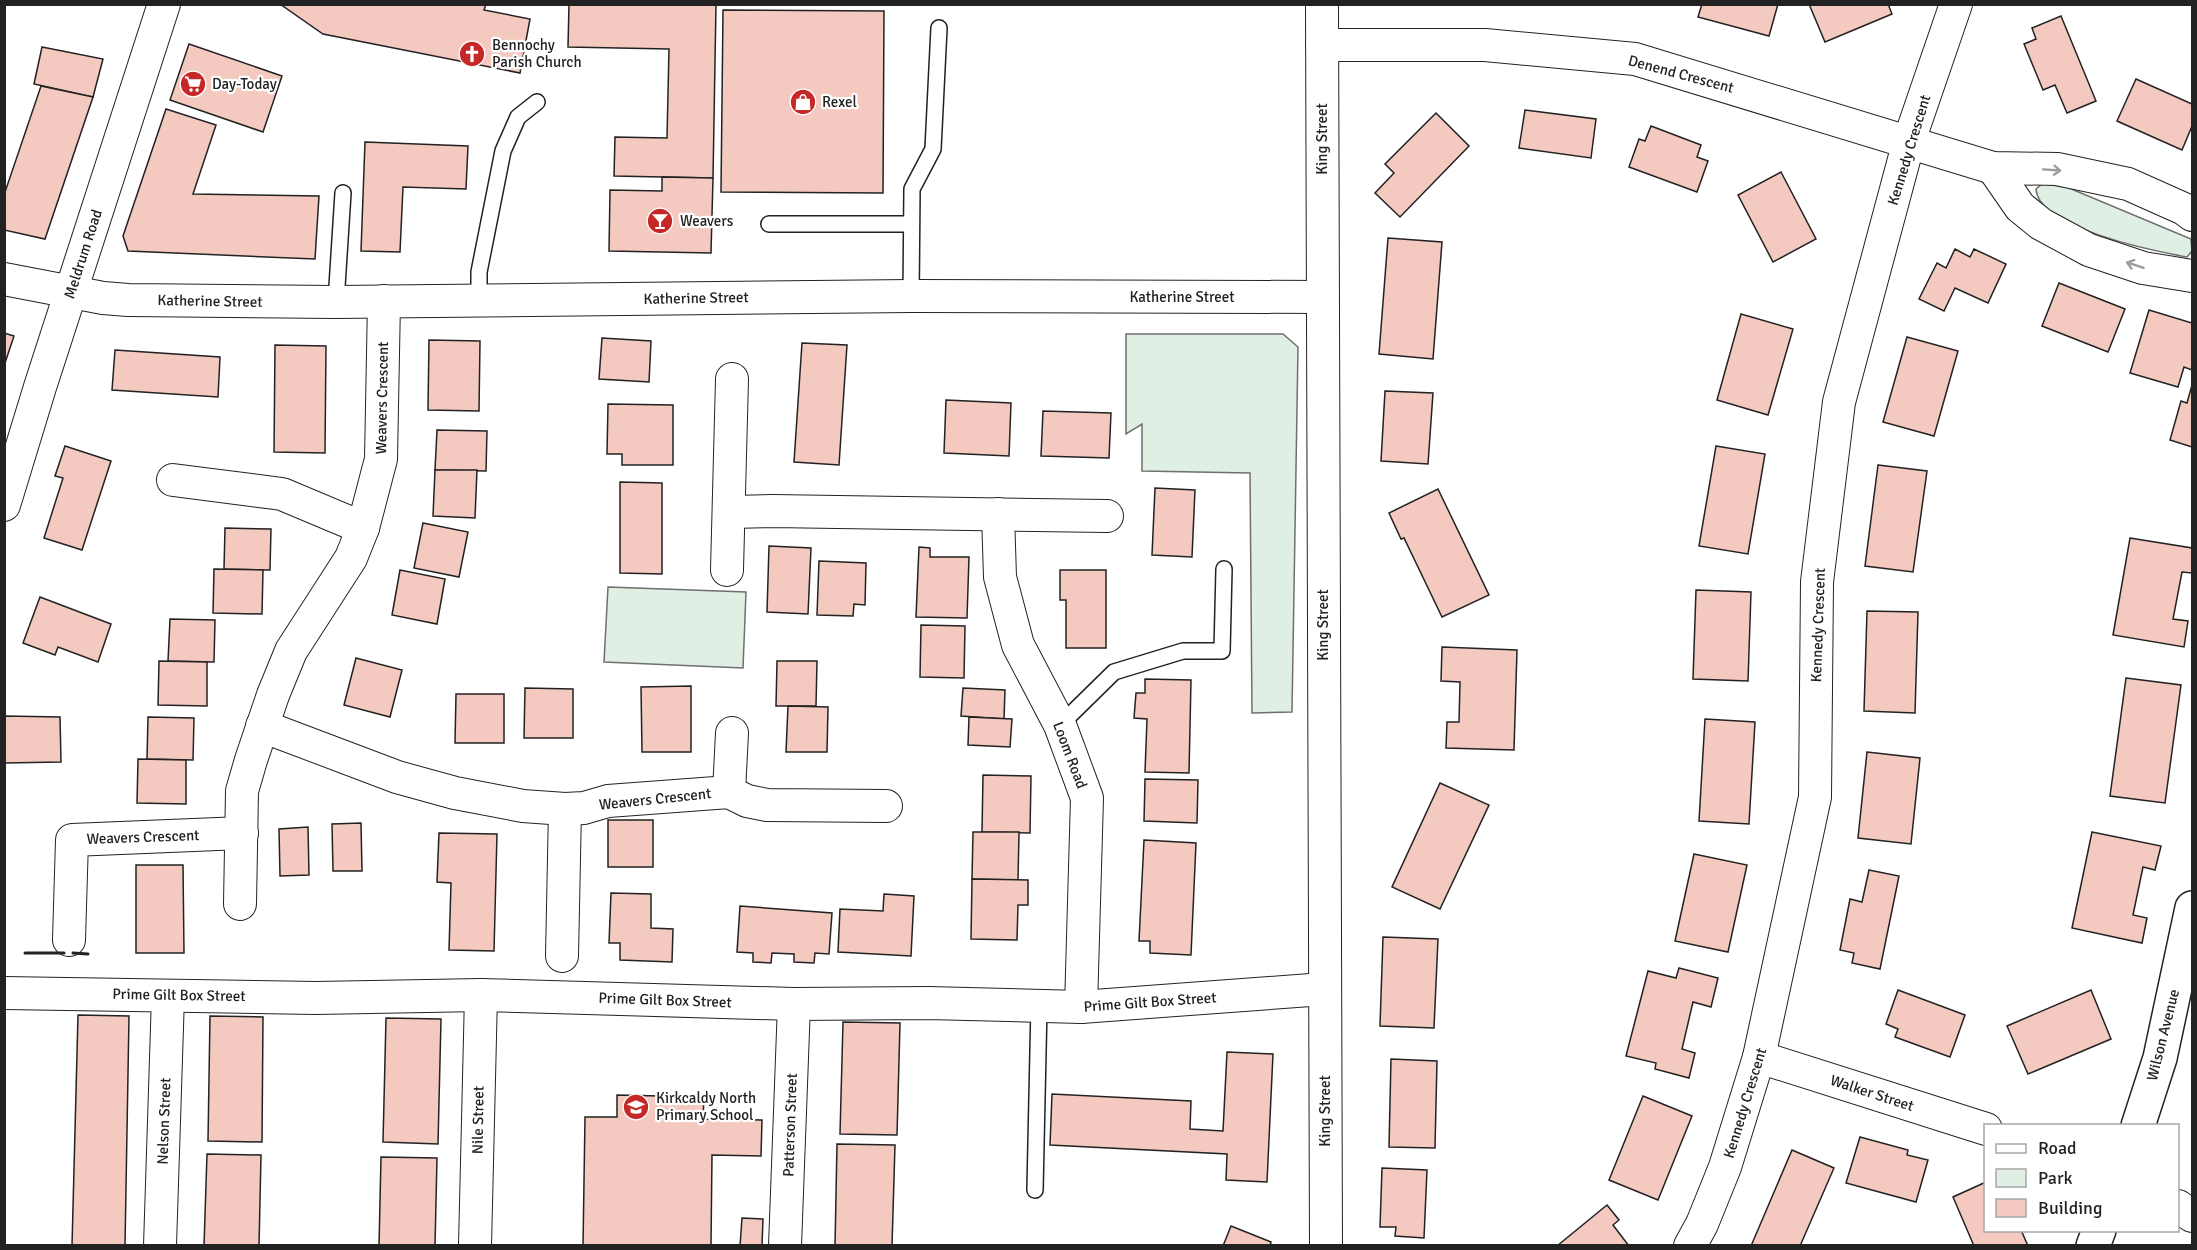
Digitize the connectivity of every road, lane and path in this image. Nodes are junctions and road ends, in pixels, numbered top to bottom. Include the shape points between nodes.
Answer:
1 (164, 4) edge
2 (1322, 4) edge
3 (1956, 4) edge
4 (939, 28) dead end
5 (1322, 45) junction
6 (537, 102) dead end
7 (1909, 141) junction
8 (1994, 168) junction
9 (343, 193) dead end
10 (2193, 215) edge
11 (769, 224) dead end
12 (911, 224) junction
13 (2193, 276) edge
14 (4, 279) edge
15 (71, 291) junction
16 (911, 296) junction
17 (1322, 297) junction
18 (479, 300) junction
19 (336, 302) junction
20 (384, 302) junction
21 (732, 379) dead end
22 (173, 480) dead end
23 (4, 505) edge
24 (729, 512) junction
25 (998, 514) junction
26 (1107, 516) dead end
27 (363, 528) junction
28 (1224, 569) dead end
29 (726, 570) dead end
30 (1060, 725) junction
31 (262, 726) junction
32 (732, 733) dead end
33 (729, 792) junction
34 (886, 806) dead end
35 (565, 809) junction
36 (242, 833) junction
37 (240, 904) dead end
38 (2193, 908) edge
39 (69, 940) dead end
40 (561, 956) dead end
41 (1324, 988) junction
42 (4, 993) edge
43 (481, 995) junction
44 (168, 996) junction
45 (794, 1004) junction
46 (1039, 1005) junction
47 (1081, 1007) junction
48 (2193, 1015) edge
49 (1759, 1057) junction
50 (2160, 1058) junction
51 (2138, 1124) edge
52 (1984, 1128) edge
53 (1035, 1190) dead end
54 (2179, 1207) edge
55 (2193, 1216) edge
56 (160, 1245) edge
57 (475, 1245) edge
58 (785, 1245) edge
59 (1326, 1245) edge
60 (1690, 1245) edge

1 - 15 street, Meldrum Road
2 - 5 street, King Street
3 - 7 street, Kennedy Crescent
4 - 12 lane via 933,149 912,189
5 - 7 street, Denend Crescent via 1485,45 1635,59
5 - 17 street, King Street
6 - 18 lane via 518,117 503,151 479,272
7 - 8 street, Denend Crescent
7 - 49 street, Kennedy Crescent via 1839,402 1817,582 1815,797
8 -> 10 street, Denend Crescent via 2056,169 2128,184
13 -> 8 street via 2143,268 2089,250 2041,224 2020,207
9 - 19 lane
11 - 12 lane
12 - 16 lane
14 - 15 street, Katherine Street
15 - 19 street, Katherine Street via 128,300
15 - 23 street, Meldrum Road
16 - 17 street, Katherine Street
16 - 18 street, Katherine Street
17 - 41 street, King Street
18 - 20 street, Katherine Street
19 - 20 street, Katherine Street
20 - 27 street, Weavers Crescent via 381,459
21 - 24 street
22 - 27 street via 282,494
24 - 25 street
24 - 29 street
25 - 26 street
25 - 30 street, Loom Road via 1000,577 1018,645
27 - 31 street, Weavers Crescent via 351,558 291,651
28 - 30 lane via 1222,651 1183,651 1114,672
30 - 47 street, Loom Road via 1087,798
31 - 35 street, Weavers Crescent via 455,794
31 - 36 street, Weavers Crescent via 242,791
32 - 33 street
33 - 34 street, Weavers Crescent via 767,806
33 - 35 street, Weavers Crescent via 608,801
35 - 40 street
36 - 37 street, Weavers Crescent
36 - 39 street, Weavers Crescent via 72,840
38 - 50 street, Wilson Avenue
41 - 47 street, Prime Gilt Box Street
41 - 59 street, King Street
42 - 44 street, Prime Gilt Box Street
43 - 44 street, Prime Gilt Box Street
43 - 45 street, Prime Gilt Box Street
43 - 57 street, Nile Street
44 - 56 street, Nelson Street
45 - 46 street, Prime Gilt Box Street
45 - 58 street, Patterson Street
46 - 47 street, Prime Gilt Box Street
46 - 53 lane
48 - 50 street
49 - 52 street, Walker Street
49 - 60 street, Kennedy Crescent via 1725,1167
50 - 51 street, Wilson Avenue
54 - 55 street

